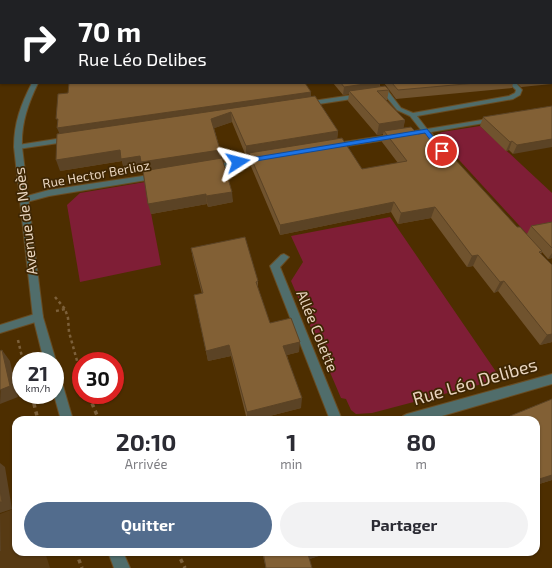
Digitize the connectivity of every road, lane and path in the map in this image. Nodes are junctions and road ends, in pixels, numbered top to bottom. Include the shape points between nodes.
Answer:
1 (34, 84) edge
2 (380, 84) edge
3 (513, 84) edge
4 (386, 92) junction
5 (300, 105) edge
6 (412, 115) junction
7 (505, 118) edge
8 (427, 131) junction
9 (75, 138) edge
10 (432, 140) edge
11 (18, 147) junction
12 (324, 148) edge
13 (269, 157) edge
14 (206, 167) edge
15 (167, 174) edge
16 (23, 200) junction
17 (284, 257) dead end
18 (34, 286) junction
19 (38, 317) junction
20 (0, 328) edge
21 (48, 352) edge
22 (74, 352) edge
23 (552, 379) edge
24 (34, 404) edge
25 (63, 404) edge
26 (93, 404) edge
27 (37, 416) edge
28 (67, 416) edge
29 (97, 416) edge
30 (334, 416) edge
31 (421, 416) edge
32 (78, 556) edge
33 (117, 556) edge
34 (179, 556) edge
35 (82, 568) edge
36 (122, 568) edge
37 (185, 568) edge

1 - 11 street, Avenue de Noès via 17,128
2 - 4 street
3 - 6 street via 519,90 518,94 511,98
4 - 5 street
4 - 6 street via 399,109
6 - 8 street
7 - 8 street
8 - 10 street
8 - 12 street
9 - 11 street
11 - 16 street, Avenue de Noès
13 - 14 street
15 - 16 street, Rue Hector Berlioz via 49,193
16 - 18 street, Avenue de Noès
17 - 30 street, Allée Colette via 275,266
18 - 19 street, Avenue de Noès
18 - 22 path via 54,296 65,309
19 - 20 street
19 - 21 street, Avenue de Noès
23 - 31 street, Rue Léo Delibes
24 - 27 path
25 - 28 street
26 - 29 path
32 - 35 path
33 - 36 street
34 - 37 path

